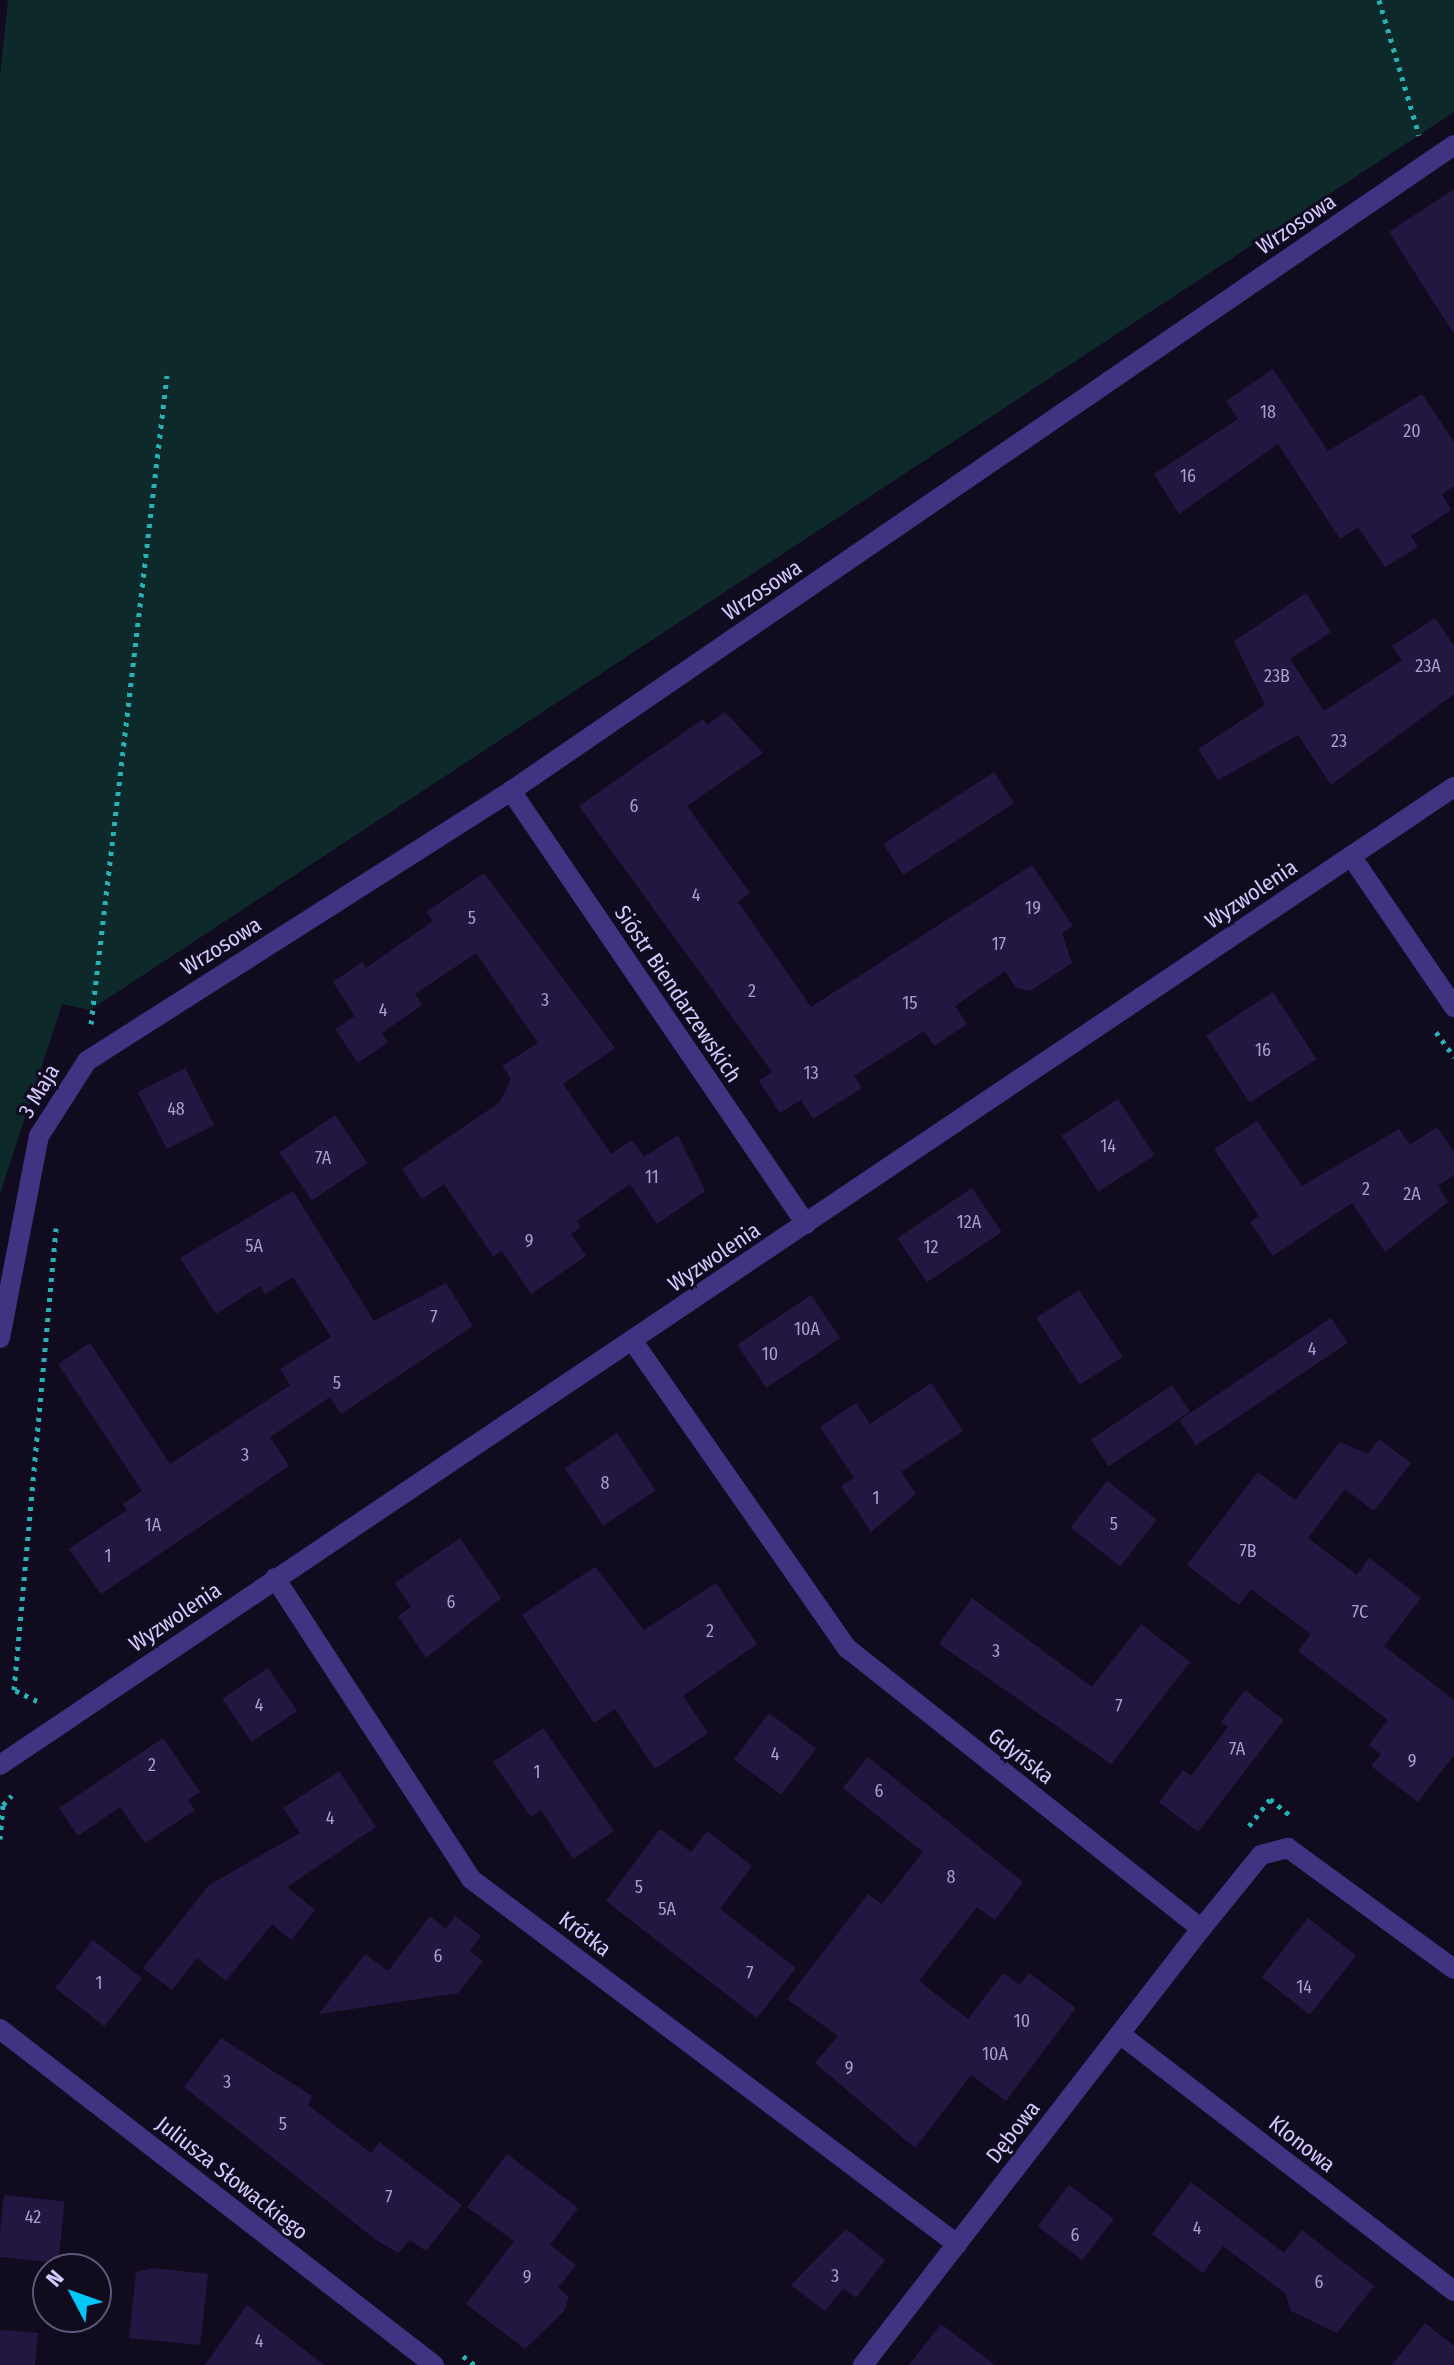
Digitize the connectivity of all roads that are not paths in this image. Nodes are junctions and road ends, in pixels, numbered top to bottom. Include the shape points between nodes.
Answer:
1 (1454, 145) edge
2 (1454, 787) edge
3 (511, 791) junction
4 (1351, 856) junction
5 (1454, 1007) edge
6 (87, 1061) joint
7 (806, 1224) junction
8 (0, 1338) edge
9 (632, 1340) junction
10 (275, 1578) junction
11 (0, 1765) edge
12 (1201, 1929) junction
13 (1454, 1969) edge
14 (0, 2029) edge
15 (1120, 2034) junction
16 (957, 2244) junction
17 (1454, 2291) edge
18 (434, 2365) edge
19 (863, 2365) edge

1 - 3 street, Wrzosowa
2 - 4 street, Wyzwolenia
3 - 6 street, Wrzosowa
3 - 7 street, Sióstr Biendarzewskich
4 - 5 street
4 - 7 street, Wyzwolenia
6 - 8 street, 3 Maja via 39,1136
7 - 9 street, Wyzwolenia
9 - 10 street, Wyzwolenia
9 - 12 street, Gdyńska via 847,1648
10 - 11 street, Wyzwolenia
10 - 16 street, Krótka via 471,1879
12 - 13 street via 1261,1855 1288,1848
12 - 15 street, Dębowa
14 - 18 street, Juliusza Słowackiego
15 - 16 street, Dębowa
15 - 17 street, Klonowa
16 - 19 street, Dębowa

